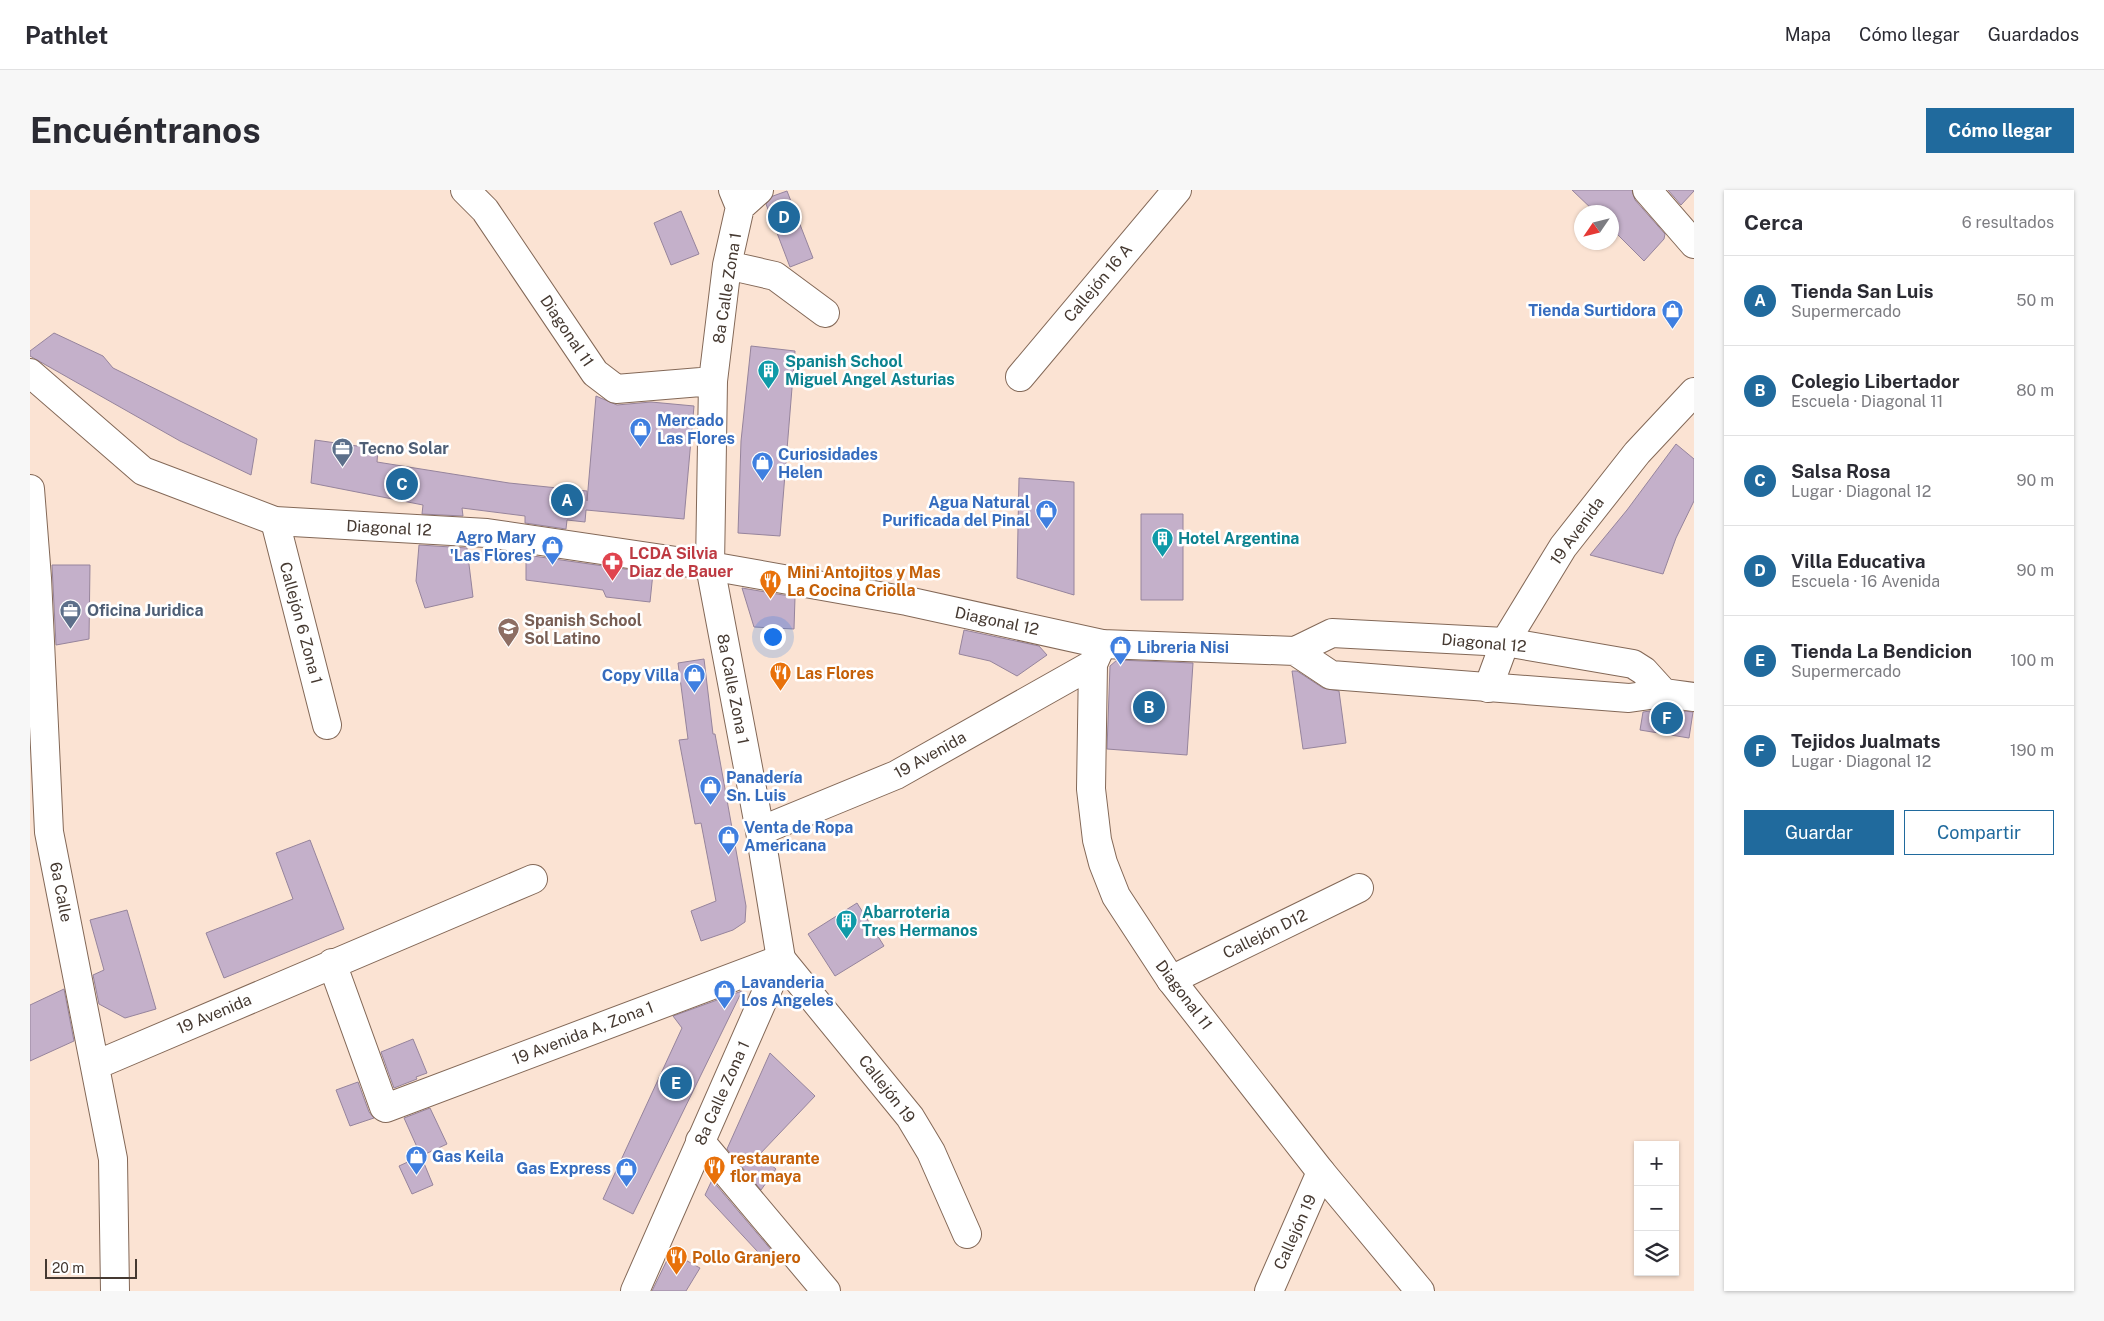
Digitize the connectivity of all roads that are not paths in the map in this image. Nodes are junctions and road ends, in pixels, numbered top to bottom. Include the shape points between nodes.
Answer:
1 (465, 190) edge
2 (1177, 190) edge
3 (1647, 190) edge
4 (740, 194) edge
5 (1694, 244) edge
6 (727, 266) junction
7 (825, 313) dead end
8 (30, 372) edge
9 (1020, 377) dead end
10 (714, 381) junction
11 (1694, 392) edge
12 (30, 489) edge
13 (274, 521) junction
14 (710, 566) junction
15 (34, 578) edge
16 (1505, 642) junction
17 (1295, 651) junction
18 (1098, 654) junction
19 (1488, 688) junction
20 (1664, 693) junction
21 (1694, 696) edge
22 (327, 725) dead end
23 (760, 831) junction
24 (533, 879) dead end
25 (1359, 888) dead end
26 (782, 959) junction
27 (332, 963) junction
28 (1171, 980) junction
29 (96, 1065) junction
30 (700, 1141) junction
31 (1321, 1172) junction
32 (967, 1234) dead end
33 (115, 1291) edge
34 (635, 1291) edge
35 (826, 1291) edge
36 (1269, 1291) edge
37 (1420, 1291) edge

1 - 10 street, Diagonal 11 via 485,210 595,373 616,389
2 - 9 street, Callejón 16 A
3 - 5 street
4 - 6 street, 8a Calle Zona 1
6 - 7 street via 775,276
6 - 10 street, 8a Calle Zona 1
8 - 13 street, Diagonal 12 via 143,471
10 - 14 street, 8a Calle Zona 1
11 - 16 street, 19 Avenida via 1638,453 1562,547
12 - 15 street, 6a Calle
13 - 14 street, Diagonal 12 via 487,533
13 - 22 street, Callejón 6 Zona 1
14 - 18 street, Diagonal 12 via 907,601
14 - 23 street, 8a Calle Zona 1
15 - 29 street, 6a Calle via 49,832
16 - 17 street, Diagonal 12 via 1332,633
16 - 19 street, 19 Avenida
16 - 20 street, Diagonal 12 via 1633,664
17 - 18 street, Diagonal 12
17 - 19 street via 1331,675
18 - 23 street, 19 Avenida via 896,775
18 - 28 street, Diagonal 11 via 1091,789 1097,840 1116,896
19 - 20 street via 1629,698
20 - 21 street
23 - 26 street, 8a Calle Zona 1
24 - 27 street, 19 Avenida
25 - 28 street, Callejón D12
26 - 27 street, 19 Avenida A, Zona 1 via 385,1107
26 - 30 street, 8a Calle Zona 1
26 - 32 street, Callejón 19 via 910,1117 931,1152
27 - 29 street, 19 Avenida
28 - 31 street, Diagonal 11
29 - 33 street, 6a Calle via 113,1159
30 - 34 street, 8a Calle Zona 1
30 - 35 street
31 - 36 street, Callejón 19
31 - 37 street, Diagonal 11

